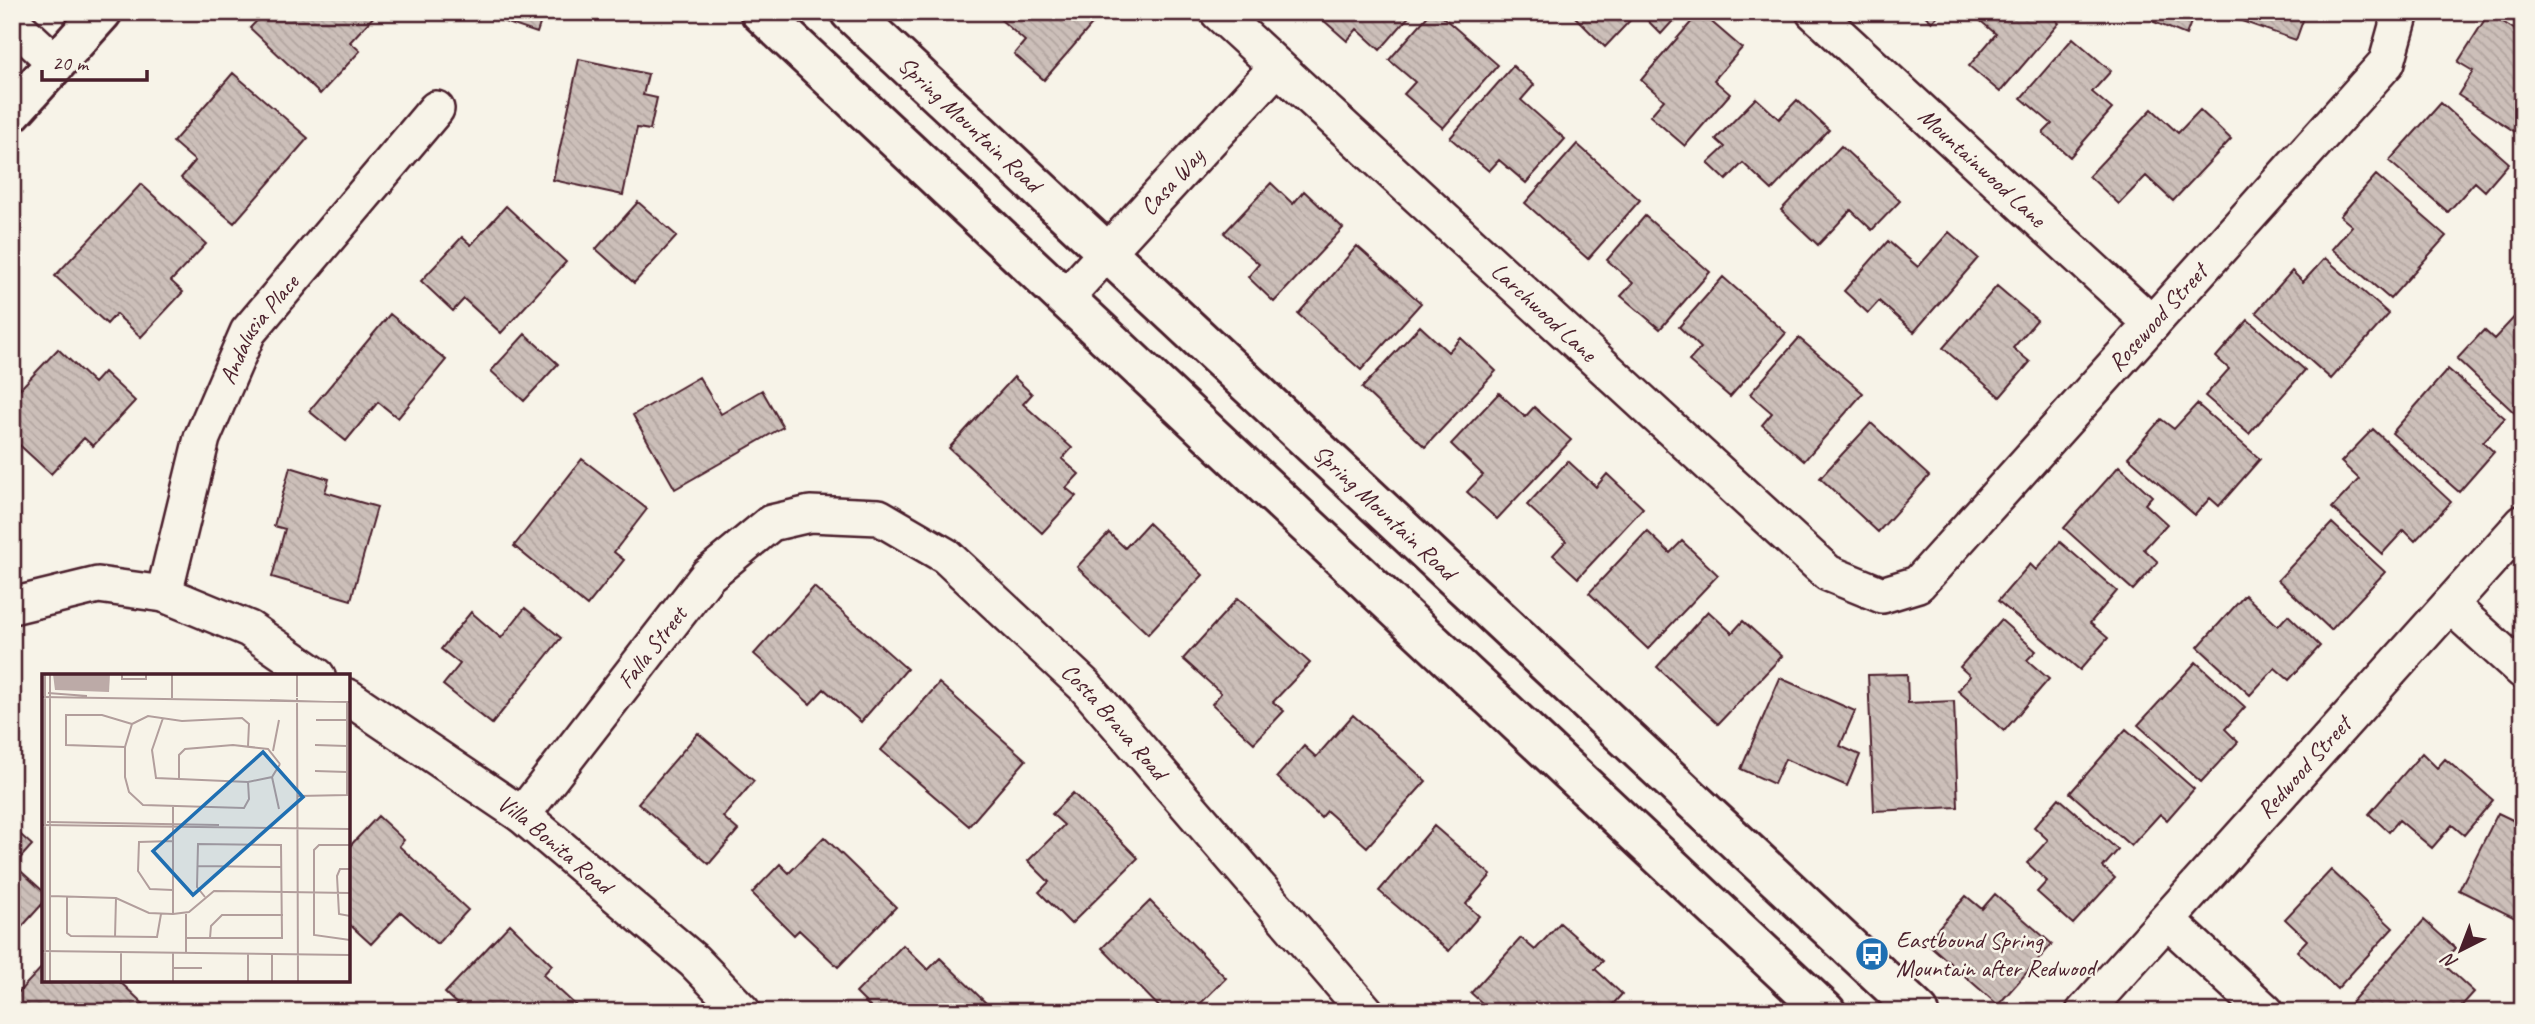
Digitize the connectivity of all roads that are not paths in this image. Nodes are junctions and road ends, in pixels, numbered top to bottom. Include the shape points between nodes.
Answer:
1 (102, 12) edge
2 (760, 12) edge
3 (850, 12) edge
4 (1218, 12) edge
5 (1814, 12) edge
6 (2402, 12) edge
7 (12, 22) edge
8 (56, 64) junction
9 (1277, 67) junction
10 (436, 109) dead end
11 (12, 112) edge
12 (1107, 252) junction
13 (1065, 298) junction
14 (2152, 324) junction
15 (810, 514) joint
16 (2523, 523) edge
17 (164, 594) junction
18 (1882, 595) joint
19 (2450, 605) junction
20 (12, 607) edge
21 (2523, 671) edge
22 (314, 674) edge
23 (350, 698) edge
24 (522, 815) junction
25 (2168, 920) junction
26 (743, 1012) edge
27 (1366, 1012) edge
28 (1826, 1012) edge
29 (1919, 1012) edge
30 (2084, 1012) edge
31 (2266, 1012) edge

1 - 8 main road
2 - 13 main road
3 - 12 main road, Spring Mountain Road
4 - 9 street, Larchwood Lane
5 - 14 street, Mountainwood Lane
6 - 14 street, Rosewood Street via 2387,62
7 - 8 street
8 - 11 main road
9 - 12 street, Casa Way
9 - 18 street, Larchwood Lane via 1828,573
10 - 17 street, Andalusia Place via 248,332 202,438
12 - 13 street, Casa Way
12 - 29 main road, Spring Mountain Road
13 - 28 main road
14 - 18 street, Rosewood Street via 1918,584
15 - 24 street, Falla Street via 771,523 708,575
15 - 27 street, Costa Brava Road via 879,517 946,556 1085,686
16 - 19 street, Redwood Street
17 - 20 street via 98,585
17 - 22 street via 249,629
19 - 21 street
19 - 25 street, Redwood Street
23 - 24 street, Villa Bonita Road
24 - 26 street, Villa Bonita Road via 694,961
25 - 30 street, Redwood Street
25 - 31 street

